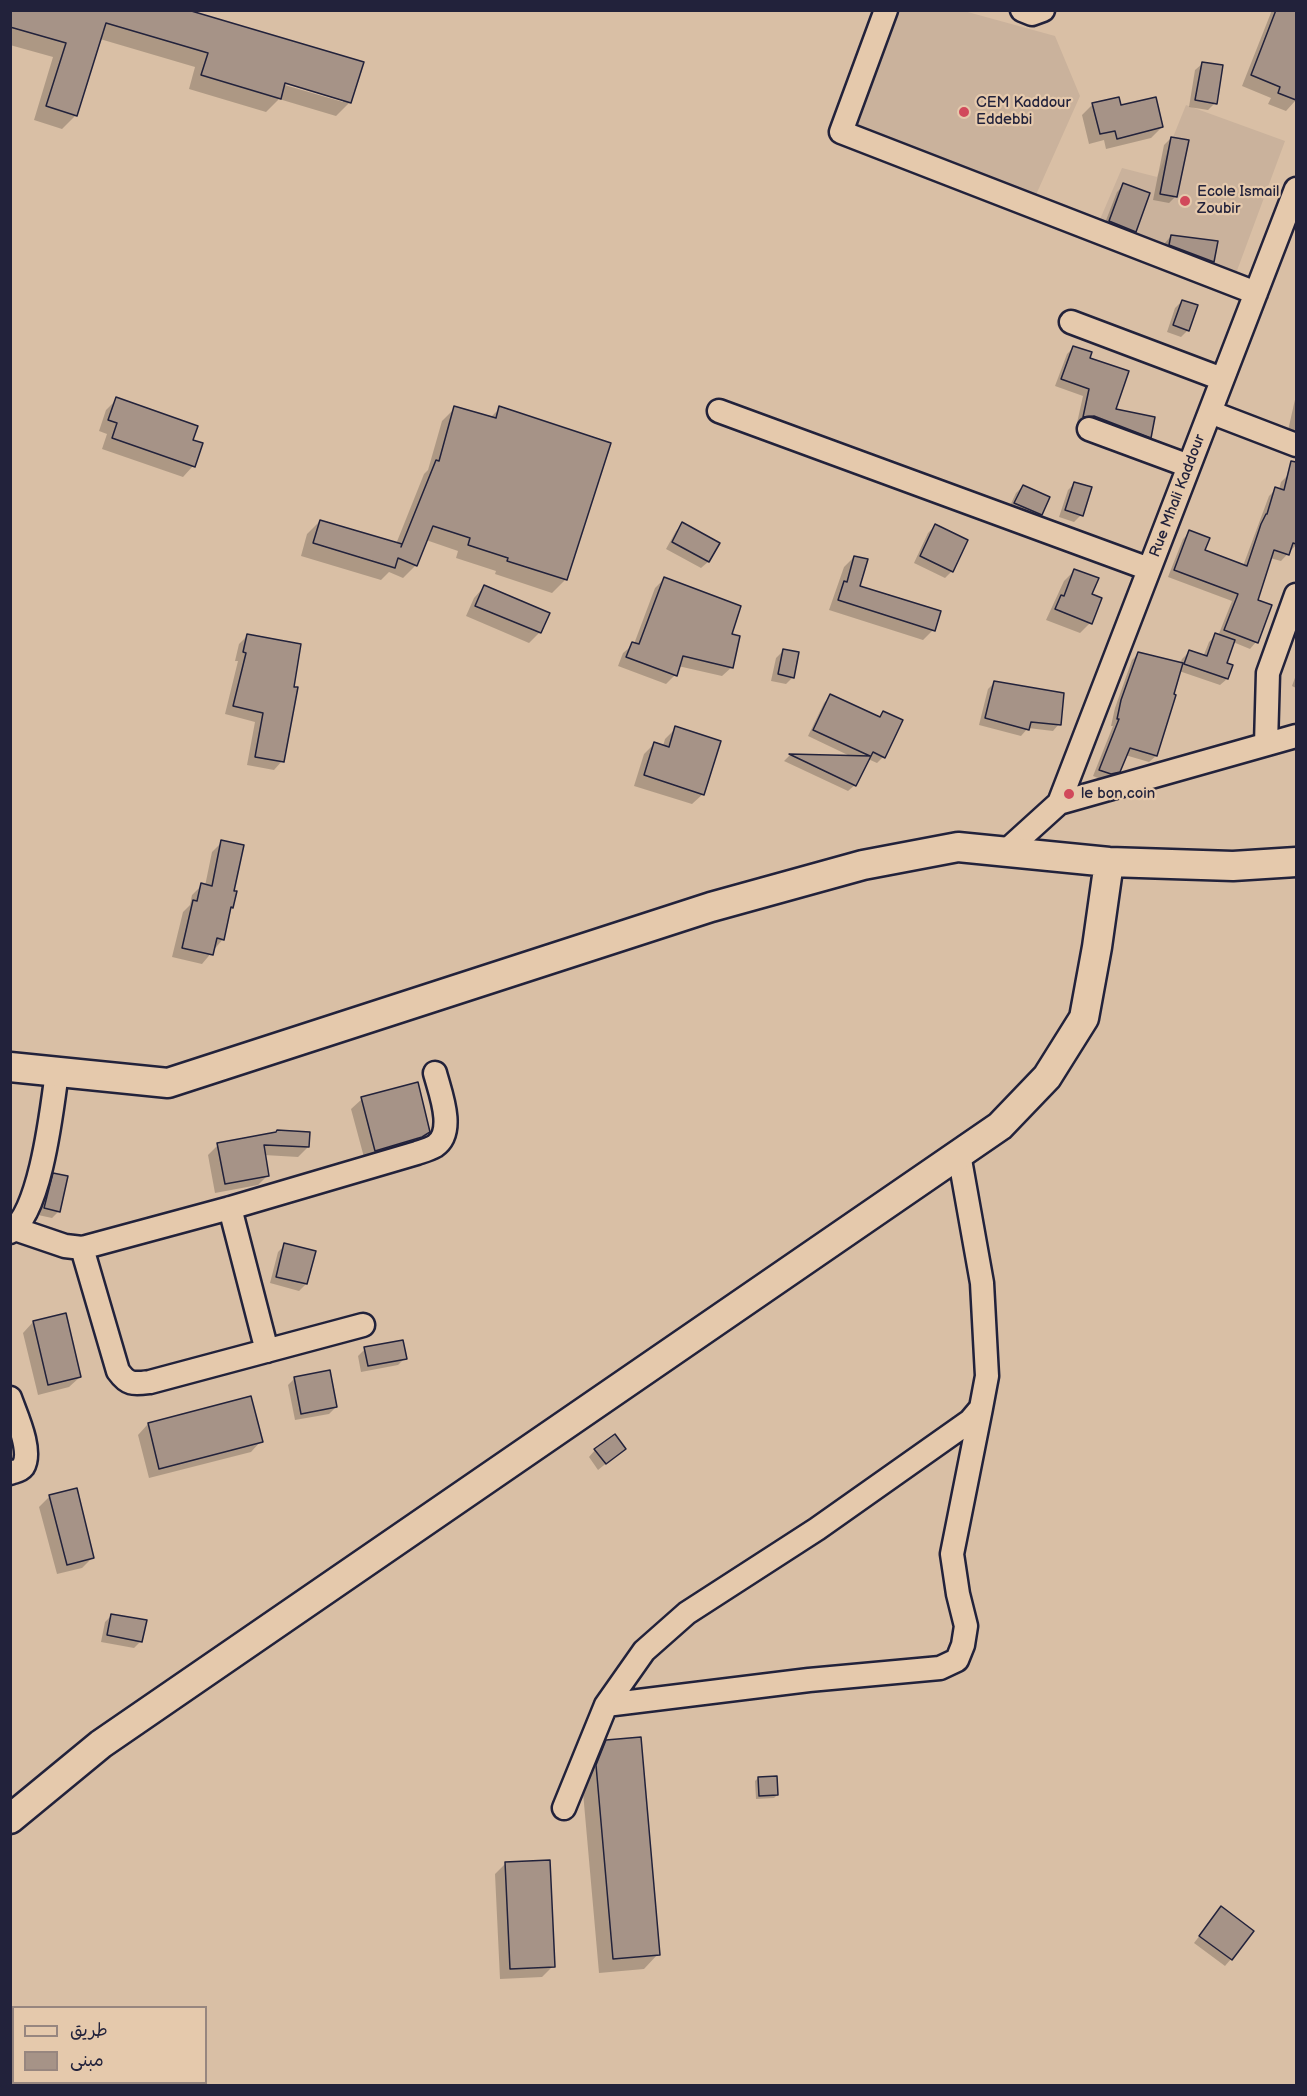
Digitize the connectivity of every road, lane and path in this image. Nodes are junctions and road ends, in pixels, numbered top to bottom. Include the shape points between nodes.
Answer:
1 (886, 10) edge
2 (1296, 189) edge
3 (1289, 229) edge
4 (1256, 293) junction
5 (1071, 322) dead end
6 (1222, 380) junction
7 (719, 411) dead end
8 (1210, 412) junction
9 (1089, 429) dead end
10 (1296, 445) edge
11 (1189, 466) junction
12 (1149, 569) junction
13 (1296, 595) edge
14 (1296, 736) edge
15 (1266, 744) junction
16 (1059, 803) junction
17 (1005, 852) junction
18 (1109, 862) junction
19 (1296, 862) edge
20 (10, 1067) edge
21 (57, 1072) junction
22 (435, 1073) dead end
23 (959, 1154) junction
24 (230, 1208) junction
25 (13, 1230) edge
26 (82, 1248) junction
27 (363, 1325) dead end
28 (267, 1351) junction
29 (10, 1398) edge
30 (981, 1407) junction
31 (10, 1473) edge
32 (606, 1705) junction
33 (564, 1808) dead end
34 (10, 1819) edge

1 - 4 street via 841,132
2 - 3 street, Rue Mhali Kaddour
3 - 4 street, Rue Mhali Kaddour
4 - 6 street, Rue Mhali Kaddour
5 - 6 street
6 - 8 street, Rue Mhali Kaddour
7 - 12 street
8 - 10 street
8 - 11 street, Rue Mhali Kaddour
9 - 11 street
11 - 12 street, Rue Mhali Kaddour
12 - 16 street, Rue Mhali Kaddour
13 - 15 street via 1268,673
14 - 15 street
15 - 16 street
16 - 17 street
17 - 18 main road
17 - 21 main road via 958,847 863,865 711,907 168,1083
18 - 19 main road via 1233,866
18 - 23 main road via 1084,1018 1047,1077 1000,1126
20 - 21 main road
21 - 25 street via 45,1147 30,1205
22 - 24 street via 446,1124 436,1146
23 - 30 street via 982,1283 987,1376
23 - 34 main road via 111,1738
24 - 26 street
24 - 28 street
25 - 26 street
26 - 28 street via 124,1380 134,1384 150,1382
27 - 28 street
29 - 31 street via 26,1449 21,1470
30 - 32 street via 970,1421 817,1529 687,1613 644,1651
30 - 32 street via 952,1554 966,1626 957,1660 940,1668
32 - 33 street

